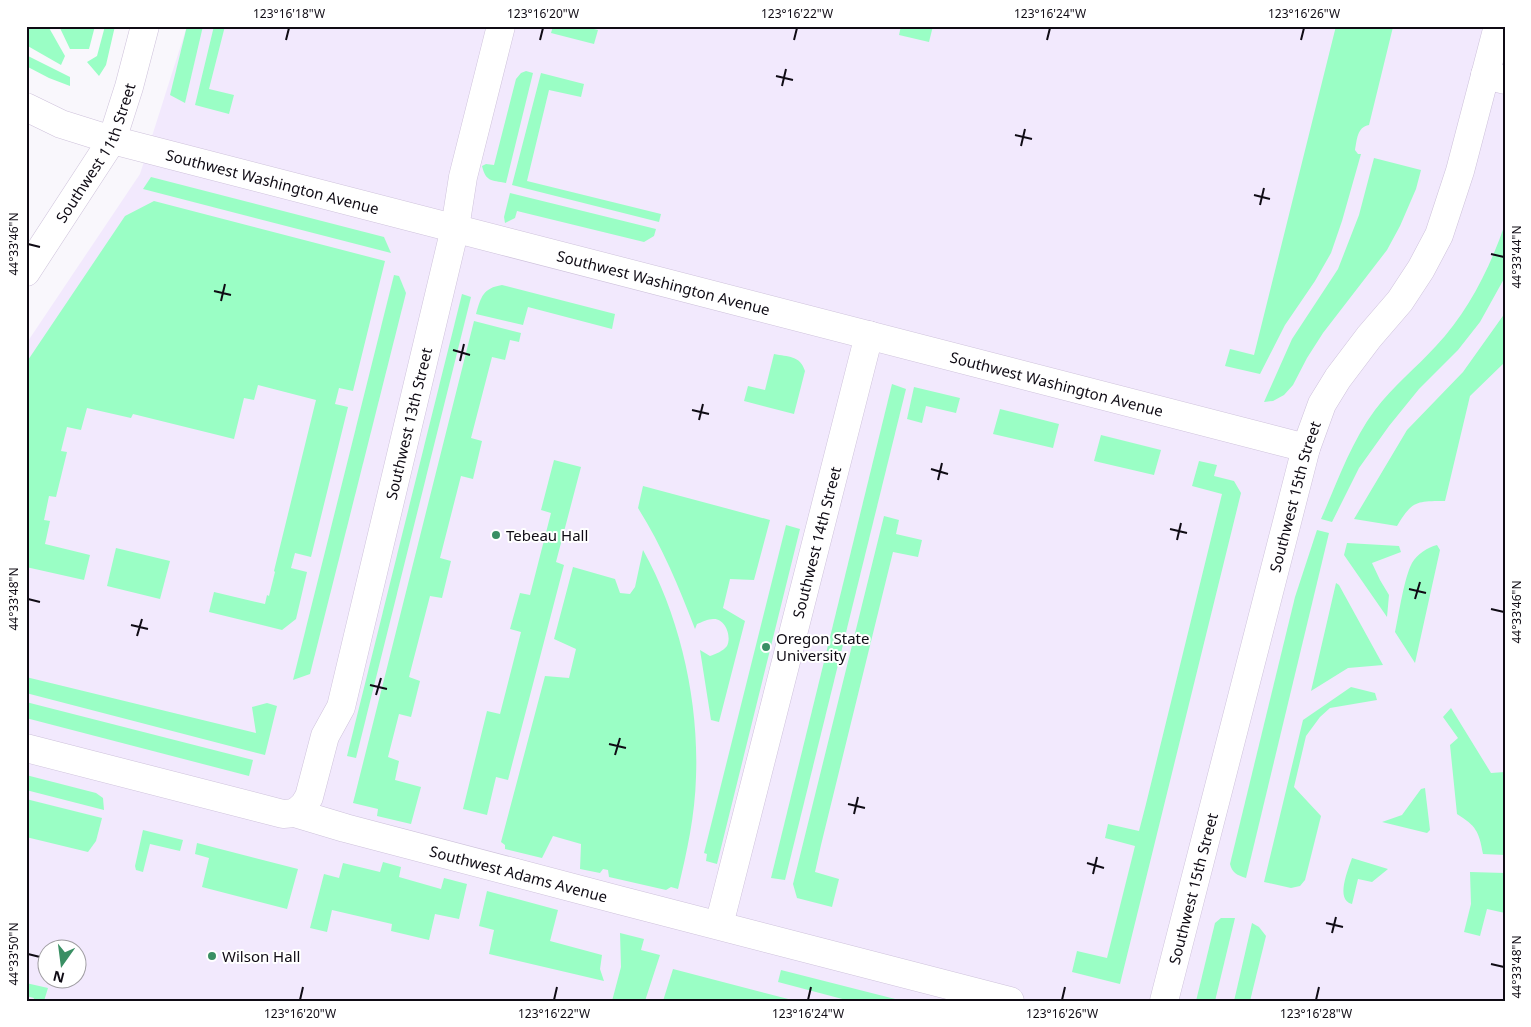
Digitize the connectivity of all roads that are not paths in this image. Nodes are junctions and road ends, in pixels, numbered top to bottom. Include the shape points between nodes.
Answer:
1 (145, 26) edge
2 (501, 26) edge
3 (1498, 26) edge
4 (1495, 77) edge
5 (26, 107) edge
6 (112, 140) junction
7 (455, 228) junction
8 (26, 272) edge
9 (869, 334) junction
10 (1306, 448) junction
11 (26, 748) edge
12 (295, 813) junction
13 (719, 925) junction
14 (1010, 1001) edge
15 (1164, 1001) edge

1 - 6 street, Southwest 11th Street
2 - 7 street, Southwest 13th Street via 464,177
3 - 4 street, Southwest 15th Street
4 - 10 street, Southwest 15th Street via 1439,235 1400,301 1338,378 1322,404
5 - 6 street, Southwest Washington Avenue via 61,124
6 - 7 street, Southwest Washington Avenue
6 - 8 street, Southwest 11th Street
7 - 9 street, Southwest Washington Avenue
7 - 12 street, Southwest 13th Street via 341,707 325,736 309,797
9 - 10 street, Southwest Washington Avenue
9 - 13 street, Southwest 14th Street
10 - 15 street, Southwest 15th Street
11 - 12 street, Southwest Adams Avenue via 283,814
12 - 13 street, Southwest Adams Avenue
13 - 14 street, Southwest Adams Avenue

